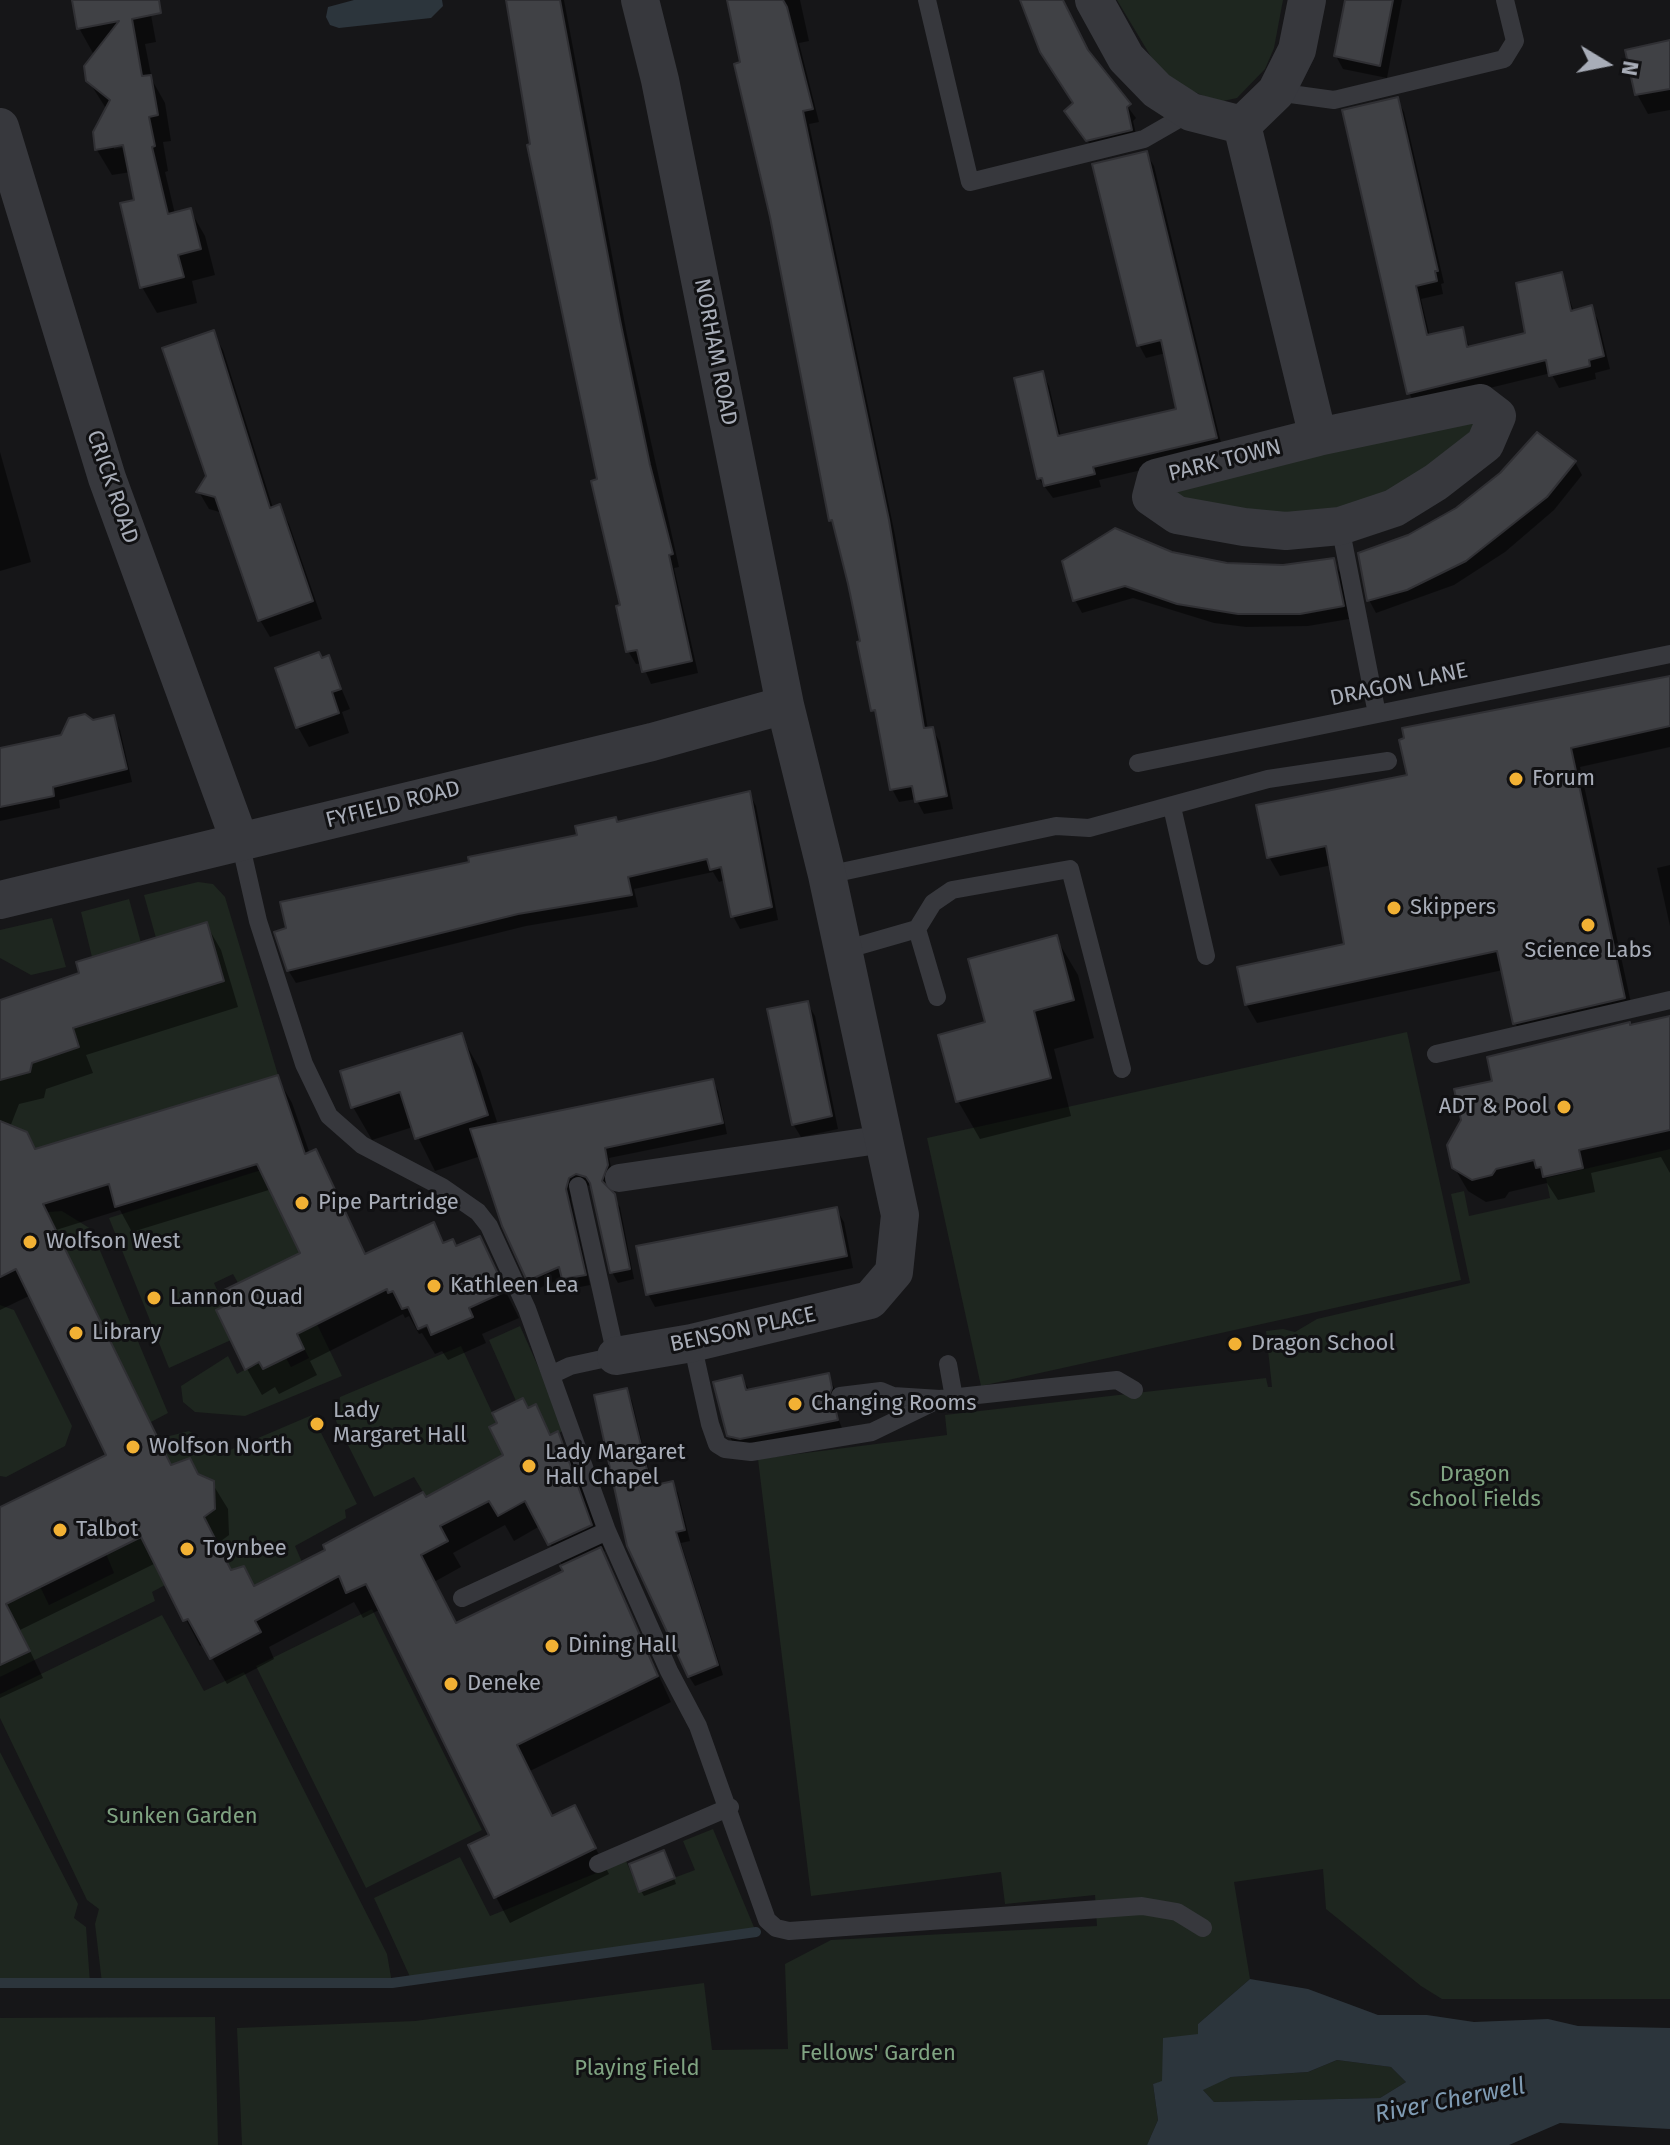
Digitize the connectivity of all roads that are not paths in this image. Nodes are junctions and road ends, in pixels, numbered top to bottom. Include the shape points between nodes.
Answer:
1 (640, 0) edge
2 (927, 0) edge
3 (1094, 0) edge
4 (1307, 0) edge
5 (1505, 0) edge
6 (1276, 92) junction
7 (1191, 112) junction
8 (1242, 125) junction
9 (0, 127) edge
10 (1318, 437) junction
11 (1340, 526) junction
12 (1670, 654) edge
13 (785, 705) junction
14 (1377, 714) junction
15 (1388, 761) dead end
16 (1138, 763) dead end
17 (1172, 807) junction
18 (240, 842) junction
19 (827, 875) junction
20 (0, 900) edge
21 (917, 929) junction
22 (844, 950) junction
23 (1206, 956) dead end
24 (937, 997) dead end
25 (1670, 1000) edge
26 (1436, 1054) dead end
27 (1122, 1069) dead end
28 (885, 1139) junction
29 (619, 1178) dead end
30 (578, 1186) dead end
31 (692, 1343) junction
32 (616, 1356) junction
33 (948, 1364) dead end
34 (551, 1375) junction
35 (1134, 1390) dead end
36 (840, 1396) dead end
37 (947, 1399) junction
38 (607, 1531) junction
39 (462, 1598) dead end
40 (730, 1807) junction
41 (598, 1864) dead end
42 (1203, 1928) dead end

1 - 13 street, NORHAM ROAD
2 - 7 lane via 970,182 1144,139
3 - 7 street via 1126,58 1157,90
4 - 6 street via 1297,50
5 - 6 lane via 1515,41 1504,59 1334,100
6 - 8 street
7 - 8 street
8 - 10 street
9 - 18 street, CRICK ROAD via 107,478
10 - 11 street, PARK TOWN via 1156,478 1151,497 1177,515 1244,527 1286,531
10 - 11 street, PARK TOWN via 1480,403 1497,416 1485,444 1436,482 1394,508
11 - 14 lane
12 - 14 lane, DRAGON LANE
13 - 18 street, FYFIELD ROAD
13 - 19 street, BENSON PLACE
14 - 16 lane, DRAGON LANE
15 - 17 lane via 1268,779
17 - 19 lane via 1089,828 1056,826
17 - 23 lane
18 - 20 street, FYFIELD ROAD
18 - 34 lane via 258,921 319,1100 341,1129 362,1145 442,1187 483,1219 527,1309
19 - 22 street, BENSON PLACE
21 - 22 lane
21 - 24 lane
21 - 27 lane via 933,903 952,890 1070,869
22 - 28 street, BENSON PLACE
25 - 26 lane
28 - 29 street
28 - 31 street, BENSON PLACE via 900,1215 894,1272 882,1289 857,1306
30 - 32 lane
31 - 32 street, BENSON PLACE
31 - 37 lane via 710,1424 717,1444 725,1449 751,1452 872,1432
32 - 34 lane
33 - 37 lane
34 - 38 lane
35 - 37 lane via 1117,1380
36 - 37 lane via 881,1391
38 - 39 lane
38 - 40 lane
40 - 41 lane
40 - 42 lane via 762,1910 776,1928 1142,1906 1177,1912

